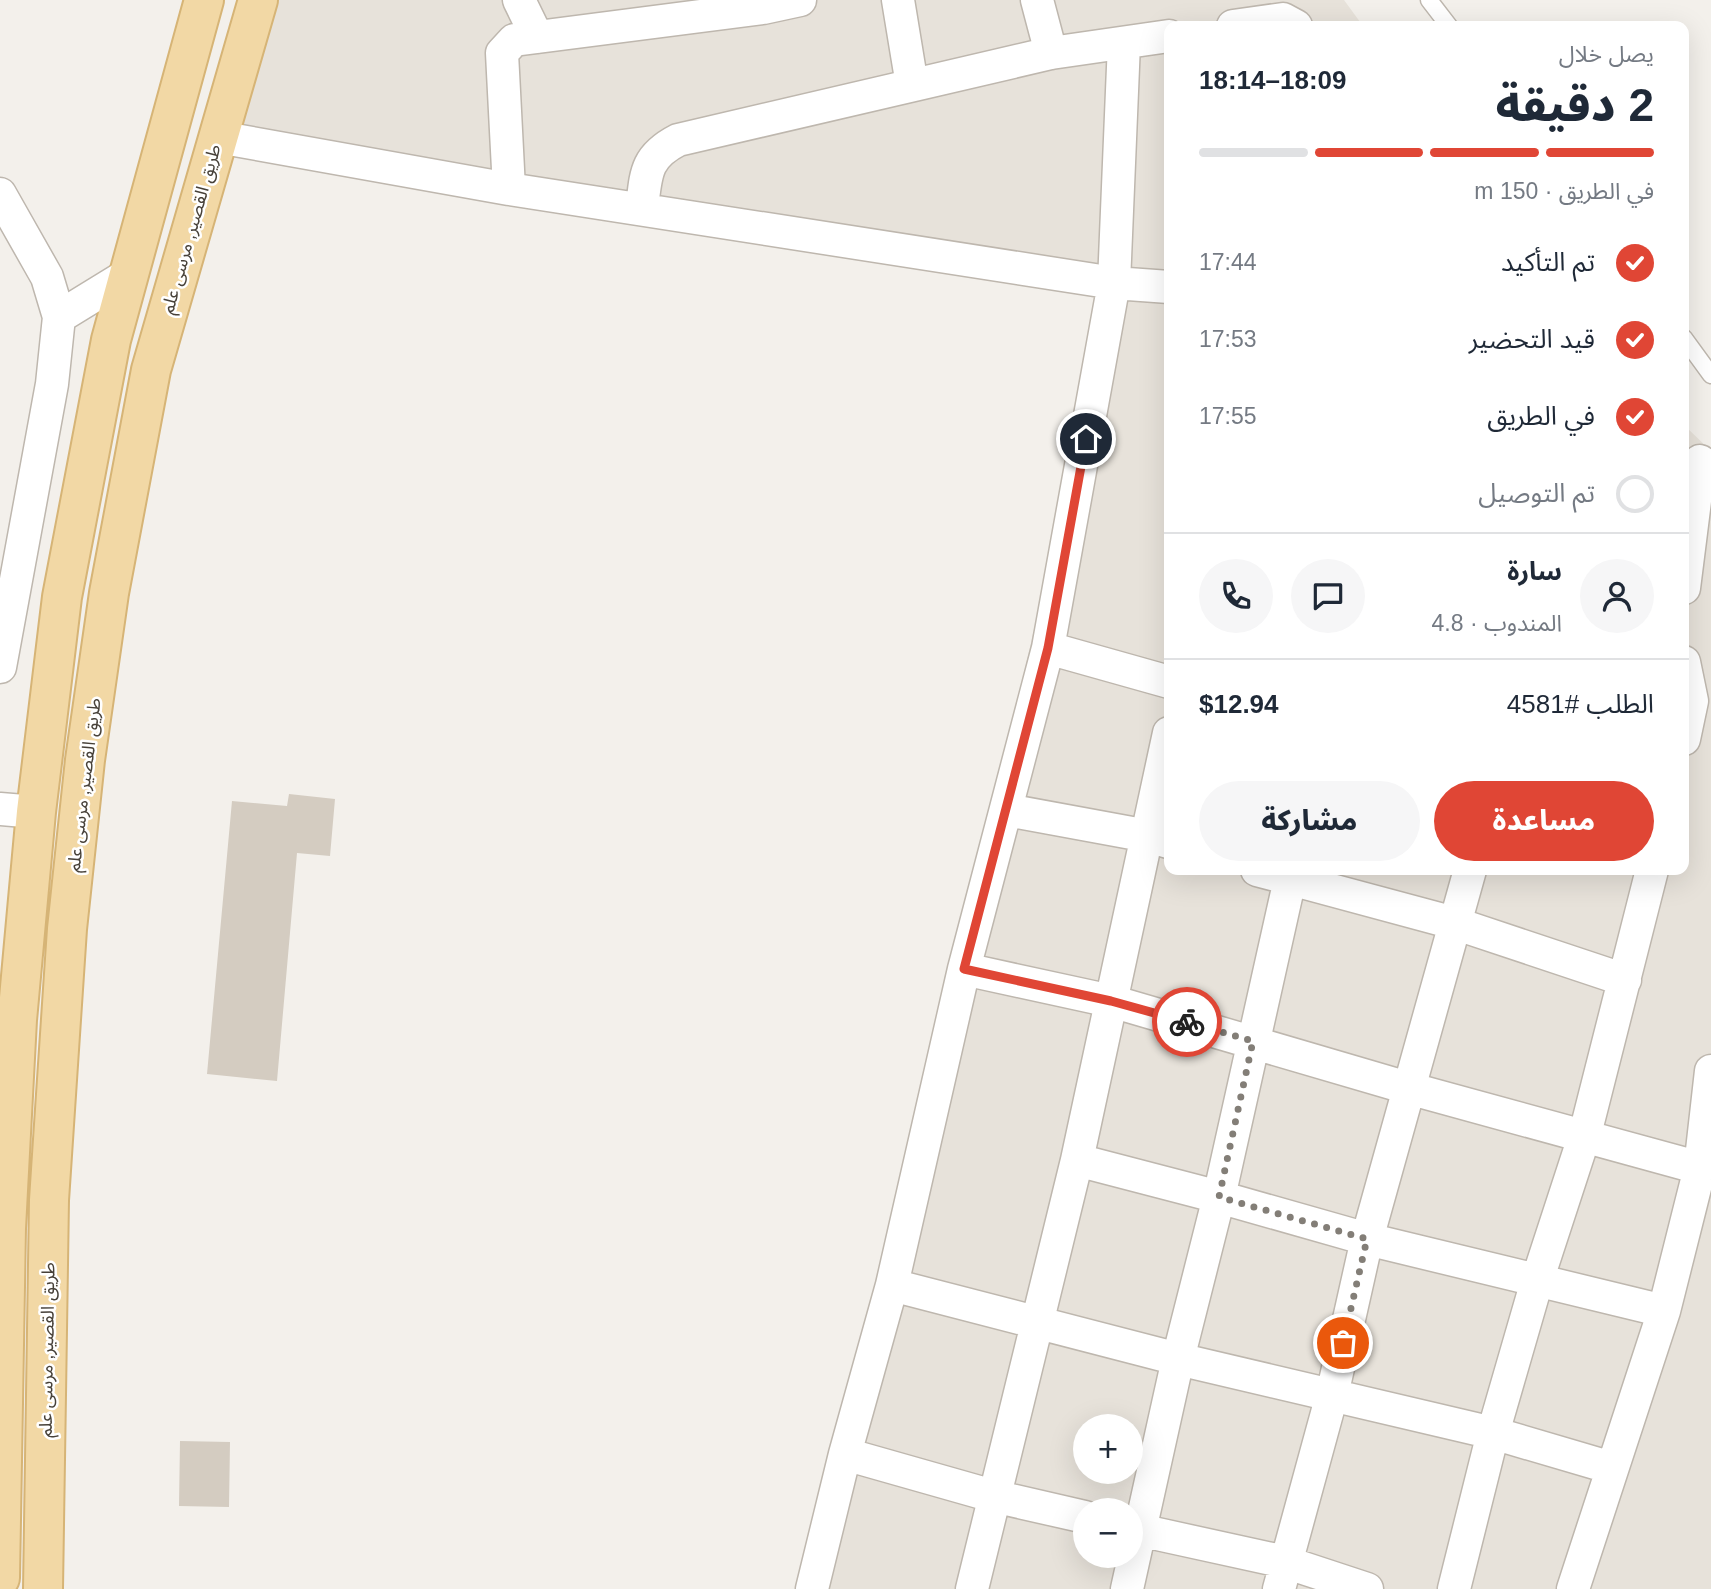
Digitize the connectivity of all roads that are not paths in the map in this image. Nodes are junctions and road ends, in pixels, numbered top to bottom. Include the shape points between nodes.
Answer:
1 (204, 0) edge
2 (258, 0) edge
3 (519, 0) edge
4 (800, 0) edge
5 (898, 0) edge
6 (1037, 0) edge
7 (1429, 0) edge
8 (762, 4) edge
9 (1288, 15) edge
10 (1258, 21) edge
11 (1445, 21) edge
12 (537, 37) junction
13 (1164, 37) edge
14 (1124, 43) junction
15 (1051, 53) junction
16 (912, 85) junction
17 (218, 137) junction
18 (509, 189) junction
19 (0, 194) edge
20 (642, 208) junction
21 (129, 274) junction
22 (1114, 283) junction
23 (1164, 288) edge
24 (59, 317) junction
25 (1689, 345) edge
26 (1711, 375) edge
27 (1700, 461) dead end
28 (1689, 548) edge
29 (1048, 648) junction
30 (0, 667) edge
31 (1164, 681) edge
32 (1689, 686) edge
33 (1689, 715) edge
34 (1164, 786) edge
35 (18, 810) edge
36 (1007, 810) junction
37 (1159, 839) edge
38 (1291, 875) edge
39 (1468, 875) edge
40 (1651, 875) edge
41 (1454, 923) junction
42 (964, 969) junction
43 (1625, 980) junction
44 (1111, 1001) junction
45 (1253, 1041) junction
46 (1711, 1071) edge
47 (1408, 1088) junction
48 (1585, 1135) junction
49 (1077, 1160) junction
50 (1700, 1168) junction
51 (1219, 1197) junction
52 (1367, 1239) junction
53 (1537, 1281) junction
54 (892, 1285) junction
55 (1664, 1311) junction
56 (1038, 1322) junction
57 (1178, 1359) junction
58 (1332, 1395) junction
59 (1493, 1433) junction
60 (845, 1454) junction
61 (1612, 1468) junction
62 (993, 1496) junction
63 (1143, 1498) edge
64 (1, 1502) edge
65 (1073, 1514) edge
66 (1143, 1532) edge
67 (1130, 1568) edge
68 (1282, 1576) edge
69 (0, 1578) edge
70 (43, 1589) edge
71 (812, 1589) edge
72 (972, 1589) edge
73 (1128, 1589) edge
74 (1367, 1589) edge
75 (1454, 1589) edge
76 (1573, 1589) edge

1 - 21 main road
2 - 17 main road, طريق القصير, مرسى علم
3 - 12 street
4 - 8 street
5 - 16 street
6 - 15 street
7 - 11 lane
8 - 12 street
9 - 10 street
12 - 18 street via 514,40 502,53
13 - 14 street
14 - 15 street
14 - 22 street
15 - 16 street
16 - 20 street via 678,139 652,160
17 - 18 street
17 - 70 main road, طريق القصير, مرسى علم via 151,370 109,593 85,760 67,929 49,1200
18 - 20 street
19 - 24 street via 47,277
20 - 22 street
21 - 24 street
21 - 35 main road via 111,340
22 - 23 street
22 - 29 street
24 - 30 street via 52,384
25 - 26 lane
27 - 28 street
29 - 31 street
29 - 36 street
32 - 33 street
34 - 37 street
35 - 64 main road
36 - 37 street
36 - 42 street
37 - 44 street
38 - 41 street
38 - 45 street
39 - 41 street
40 - 43 street
41 - 43 street
41 - 47 street
42 - 44 street
42 - 54 street
43 - 48 street
44 - 45 street
44 - 49 street
45 - 47 street
45 - 51 street
46 - 50 street
47 - 48 street
47 - 52 street
48 - 50 street
48 - 53 street
49 - 51 street
49 - 56 street
50 - 55 street
51 - 52 street
51 - 57 street
52 - 53 street
52 - 58 street
53 - 55 street
53 - 59 street
54 - 56 street
54 - 60 street
55 - 61 street
56 - 57 street
56 - 62 street
57 - 58 street
57 - 63 street
58 - 59 street
58 - 68 street
59 - 61 street
59 - 75 street
60 - 62 street
60 - 71 street
61 - 76 street
62 - 65 street
62 - 72 street
64 - 69 main road
66 - 68 street
67 - 73 street
68 - 74 street

